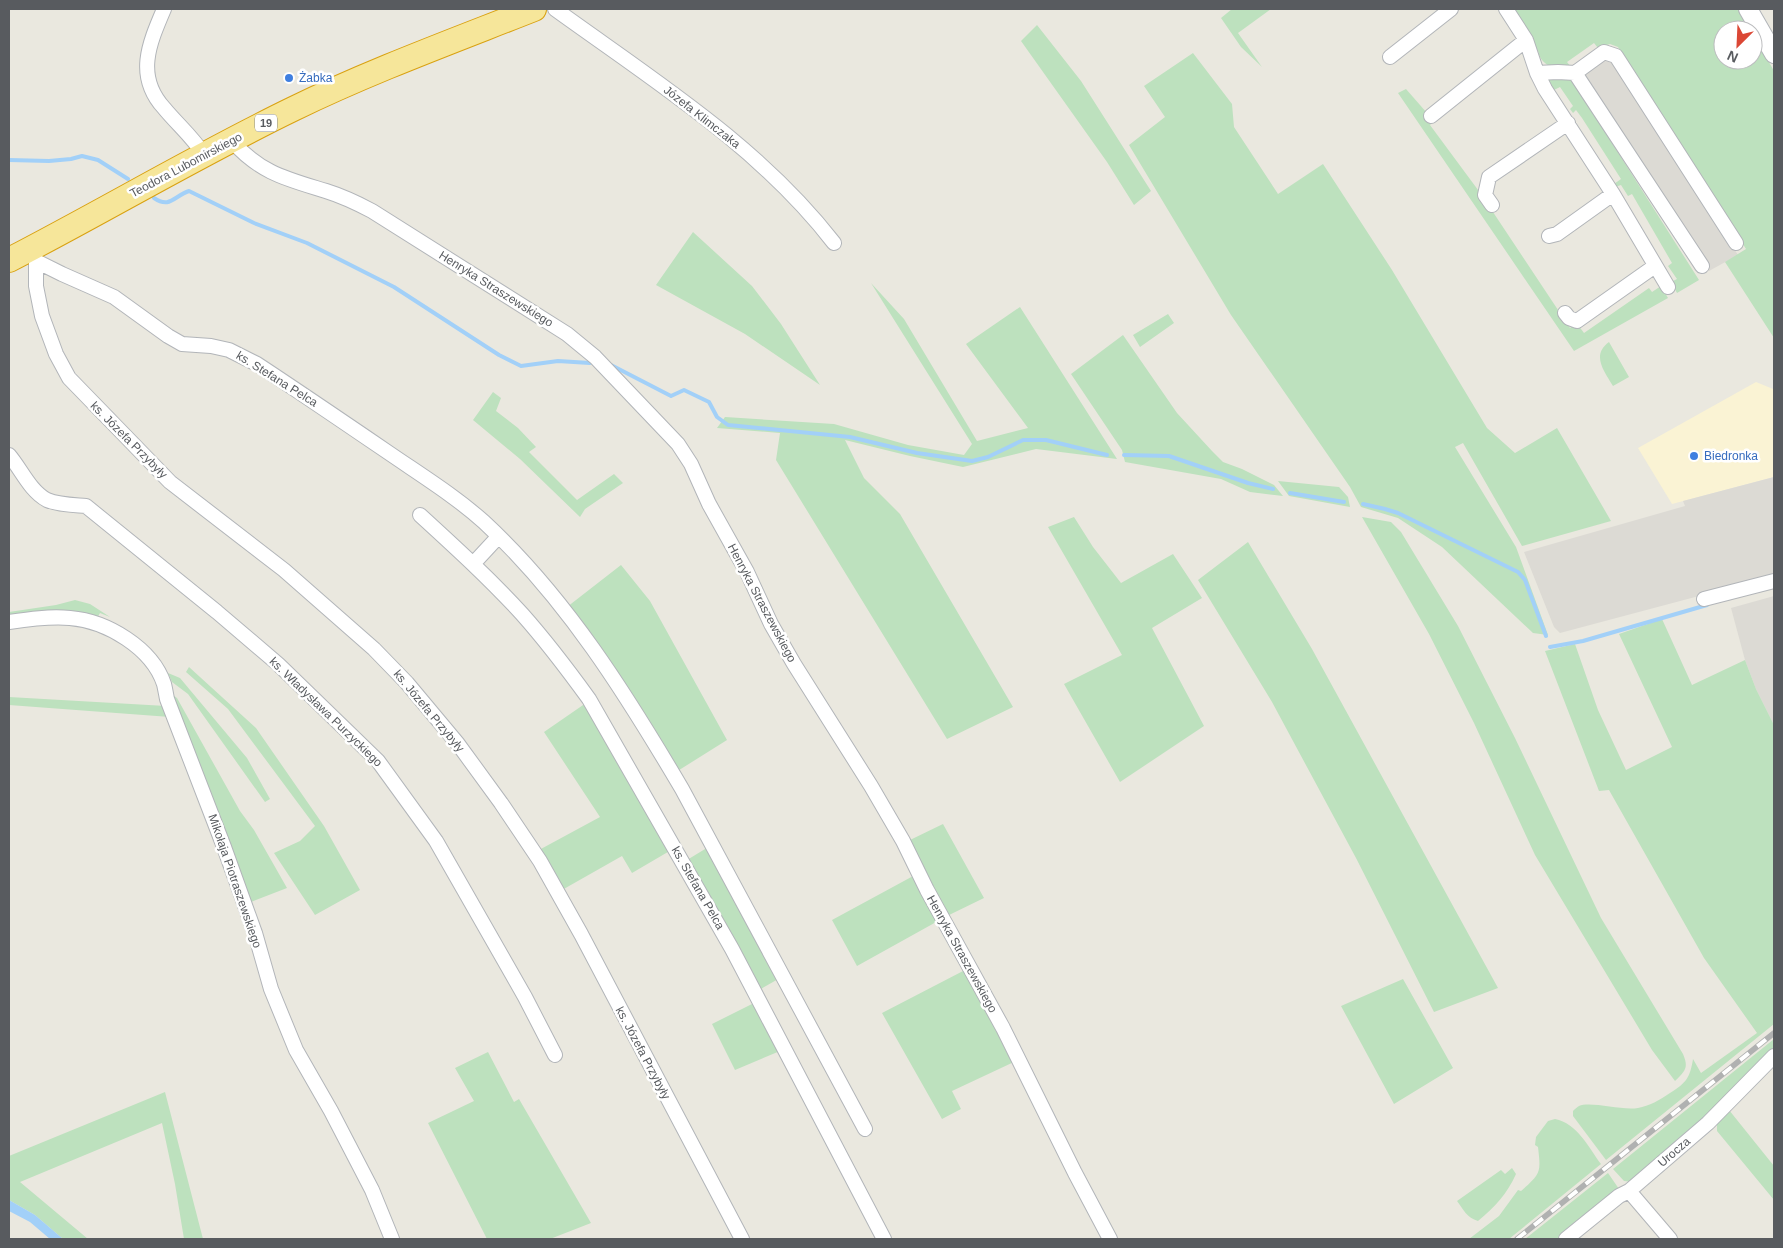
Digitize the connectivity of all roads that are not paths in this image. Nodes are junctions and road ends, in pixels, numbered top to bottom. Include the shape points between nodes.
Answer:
1 (164, 9) edge
2 (534, 9) edge
3 (555, 9) edge
4 (1451, 9) edge
5 (1506, 9) edge
6 (1748, 9) edge
7 (1526, 40) junction
8 (1774, 54) edge
9 (1390, 57) dead end
10 (1537, 73) junction
11 (1575, 73) junction
12 (1431, 116) dead end
13 (1568, 123) junction
14 (232, 141) junction
15 (204, 155) junction
16 (1613, 194) junction
17 (1492, 205) dead end
18 (1549, 236) dead end
19 (834, 243) dead end
20 (1736, 243) dead end
21 (24, 257) edge
22 (1655, 266) junction
23 (1702, 266) dead end
24 (1668, 287) dead end
25 (1565, 313) dead end
26 (9, 455) edge
27 (420, 515) dead end
28 (498, 537) junction
29 (473, 564) junction
30 (1774, 581) edge
31 (1704, 599) dead end
32 (9, 622) edge
33 (555, 1055) dead end
34 (1774, 1056) edge
35 (865, 1128) dead end
36 (1629, 1191) junction
37 (392, 1239) edge
38 (742, 1239) edge
39 (884, 1239) edge
40 (1110, 1239) edge
41 (1566, 1239) edge
42 (1670, 1239) edge

1 - 15 street via 149,51 148,81 163,108
2 - 14 highway, Teodora Lubomirskiego / 19 via 358,80
3 - 19 street, Józefa Klimczaka via 717,126 788,190
4 - 9 street
5 - 7 street
6 - 8 street
7 - 10 street
7 - 12 street
10 - 11 street
10 - 13 street
11 - 20 street via 1604,52 1616,56
11 - 23 street
13 - 16 street
13 - 17 street via 1489,177 1485,195
14 - 15 highway, Teodora Lubomirskiego / 19
14 - 40 street, Henryka Straszewskiego via 253,161 273,173 372,211 567,334 595,357 678,444 747,572 771,624 903,841 1008,1037
15 - 21 highway, Teodora Lubomirskiego / 19
16 - 18 street via 1557,234
16 - 22 street
21 - 28 street, ks. Stefana Pelca via 114,297 182,344 229,350 257,364 431,481
21 - 38 street, ks. Józefa Przybyły via 56,354 69,378 170,482 284,570 374,649 458,744 540,862
22 - 24 street
22 - 25 street via 1577,321
26 - 33 street, ks. Władysława Purzyckiego via 35,491 48,500 86,506 210,606 278,664 378,761 436,841
27 - 29 street, ks. Stefana Pelca
28 - 29 street
28 - 35 street, ks. Stefana Pelca via 572,618 656,745 720,857
29 - 39 street, ks. Stefana Pelca via 522,614 589,699 732,949
30 - 31 street
32 - 37 street, Mikołaja Piotraszewskiego via 71,618 92,622 133,643 153,664 164,683 167,699 252,924 271,989 296,1050 367,1181
34 - 36 street, Urocza via 1708,1123
36 - 41 street, Urocza
36 - 42 street

